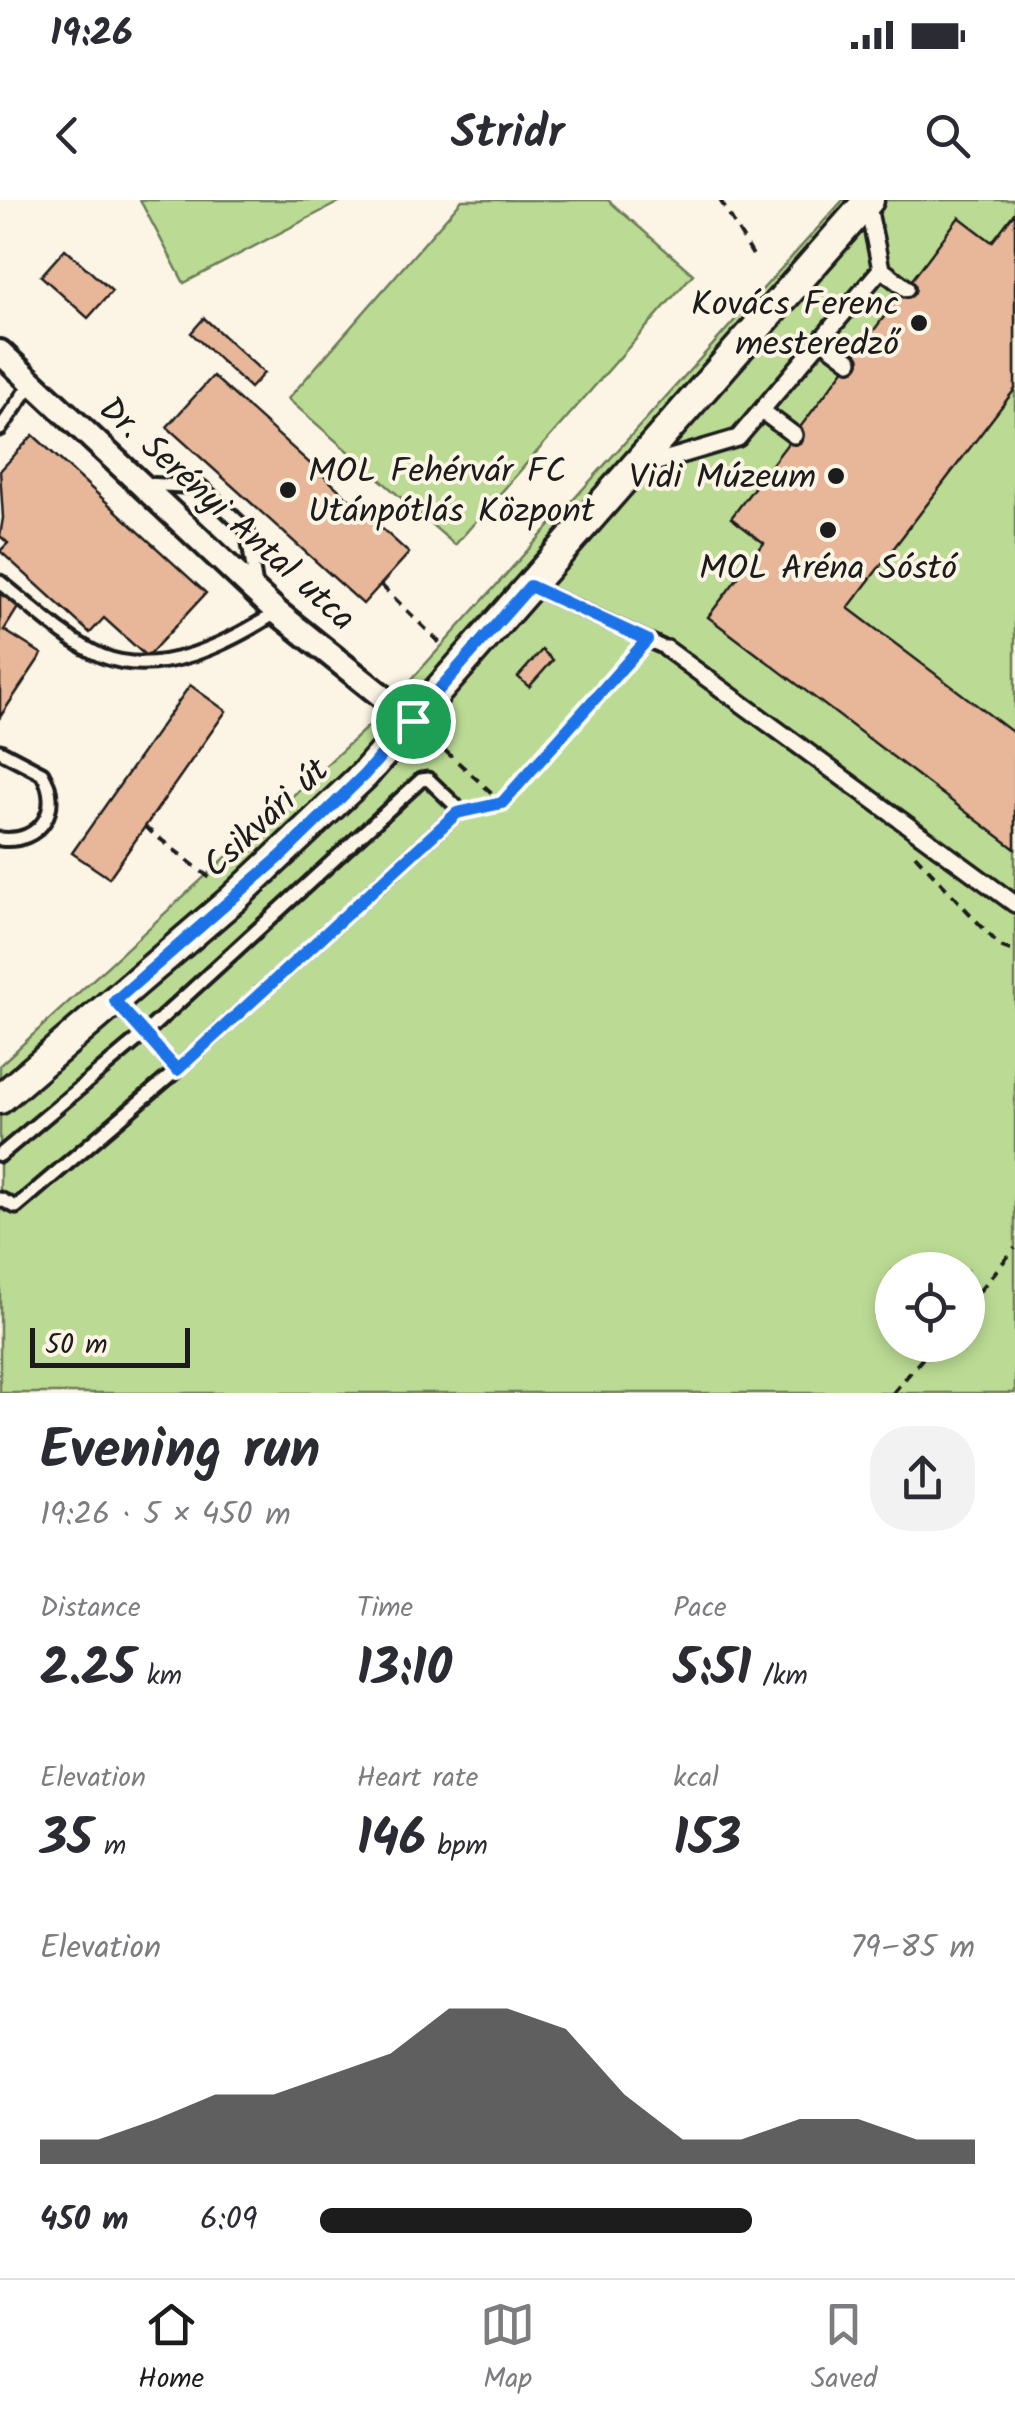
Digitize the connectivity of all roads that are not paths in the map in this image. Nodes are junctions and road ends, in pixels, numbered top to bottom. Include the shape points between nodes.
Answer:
1 (868, 201) edge
2 (881, 269) junction
3 (906, 288) dead end
4 (822, 340) junction
5 (0, 352) edge
6 (850, 362) dead end
7 (32, 383) junction
8 (762, 411) junction
9 (0, 428) edge
10 (794, 435) dead end
11 (633, 469) junction
12 (141, 484) junction
13 (0, 582) edge
14 (530, 586) junction
15 (256, 592) junction
16 (278, 612) junction
17 (666, 648) joint
18 (413, 721) junction
19 (0, 751) edge
20 (0, 839) edge
21 (1015, 904) edge
22 (115, 1001) junction
23 (144, 1035) junction
24 (177, 1070) junction
25 (0, 1098) edge
26 (0, 1155) edge
27 (0, 1199) edge

1 - 2 street
1 - 11 street, Csikvári út
2 - 3 street
2 - 4 street
4 - 6 street
4 - 8 street
5 - 7 street, Dr. Serényi Antal utca
7 - 9 lane
7 - 12 street, Dr. Serényi Antal utca
8 - 10 street
8 - 11 street via 738,438
11 - 14 street, Csikvári út
12 - 15 street, Dr. Serényi Antal utca
12 - 15 lane via 201,487 246,530
13 - 16 lane via 98,654 126,664 200,651
14 - 17 lane
14 - 18 street, Csikvári út
15 - 16 street, Dr. Serényi Antal utca
16 - 18 street, Dr. Serényi Antal utca
17 - 21 street
18 - 22 street, Csikvári út via 233,899
19 - 20 lane via 42,773 52,799 50,813 32,835
22 - 23 lane
22 - 25 street, Csikvári út
23 - 24 lane
23 - 24 lane via 420,780 428,779 455,806 457,813
23 - 26 lane
24 - 27 lane via 16,1207

